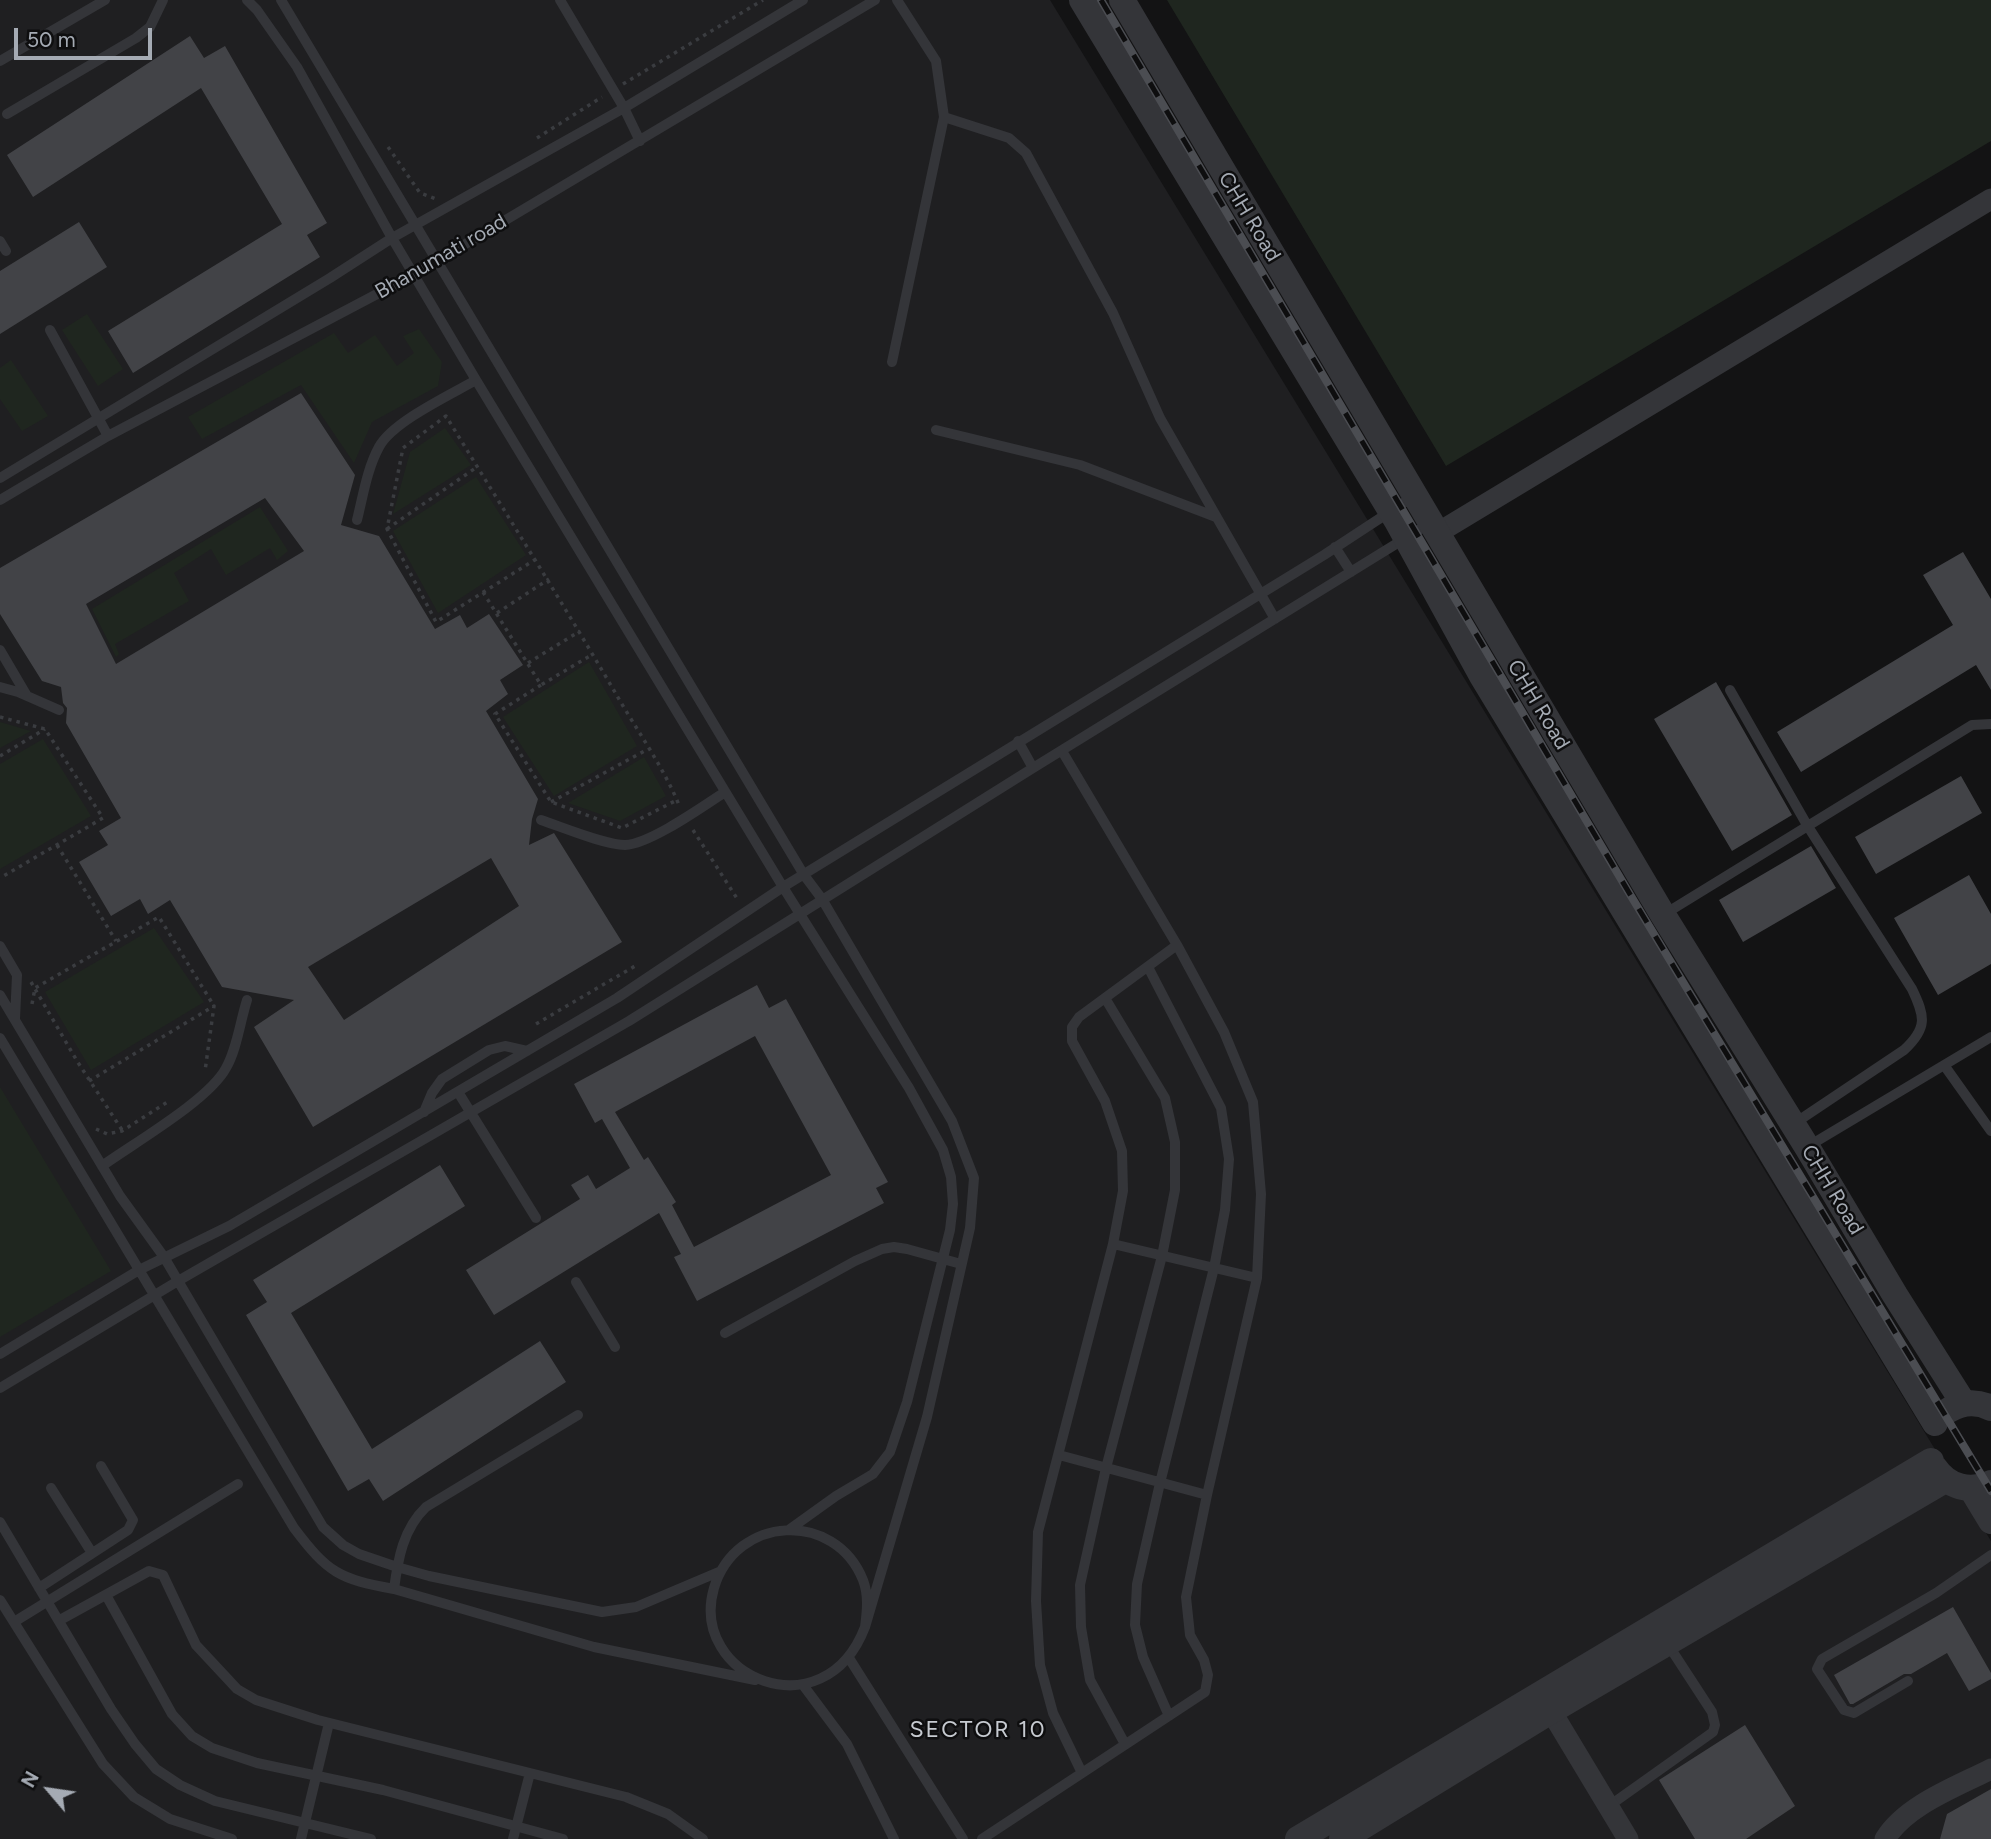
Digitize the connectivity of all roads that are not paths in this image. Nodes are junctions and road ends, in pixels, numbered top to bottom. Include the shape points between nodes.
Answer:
1 (105, 0) edge
2 (163, 0) edge
3 (247, 0) edge
4 (281, 0) edge
5 (560, 0) edge
6 (803, 0) edge
7 (875, 0) edge
8 (897, 0) edge
9 (1083, 0) edge
10 (1122, 0) edge
11 (0, 61) edge
12 (624, 108) junction
13 (7, 114) dead end
14 (944, 117) junction
15 (640, 141) junction
16 (1991, 199) edge
17 (416, 225) junction
18 (392, 238) junction
19 (0, 240) edge
20 (6, 251) dead end
21 (438, 261) junction
22 (415, 274) junction
23 (50, 330) dead end
24 (892, 362) dead end
25 (476, 380) junction
26 (1357, 400) junction
27 (1334, 415) junction
28 (97, 417) junction
29 (936, 430) dead end
30 (108, 436) junction
31 (0, 478) edge
32 (1414, 496) junction
33 (0, 500) edge
34 (1390, 510) junction
35 (1216, 517) junction
36 (357, 520) dead end
37 (1433, 529) junction
38 (1405, 539) junction
39 (1335, 547) junction
40 (1351, 572) junction
41 (1260, 594) junction
42 (1275, 620) junction
43 (0, 650) edge
44 (0, 687) edge
45 (1730, 690) dead end
46 (27, 696) junction
47 (58, 710) dead end
48 (1991, 724) edge
49 (1018, 741) junction
50 (1062, 751) junction
51 (1033, 768) junction
52 (725, 792) junction
53 (541, 820) dead end
54 (1807, 825) junction
55 (804, 874) junction
56 (782, 887) junction
57 (822, 899) junction
58 (800, 914) junction
59 (1663, 915) junction
60 (1636, 932) junction
61 (1177, 945) junction
62 (0, 946) edge
63 (1147, 967) junction
64 (0, 995) edge
65 (1105, 998) junction
66 (247, 1000) dead end
67 (15, 1021) junction
68 (1991, 1037) edge
69 (0, 1038) edge
70 (527, 1051) junction
71 (1944, 1065) junction
72 (458, 1092) junction
73 (424, 1112) junction
74 (471, 1113) junction
75 (1792, 1125) junction
76 (1991, 1131) edge
77 (1807, 1147) junction
78 (102, 1166) junction
79 (1779, 1167) junction
80 (536, 1218) dead end
81 (1113, 1244) junction
82 (1162, 1256) junction
83 (164, 1257) junction
84 (944, 1259) junction
85 (961, 1264) junction
86 (1214, 1268) junction
87 (139, 1270) junction
88 (1257, 1278) junction
89 (178, 1281) junction
90 (576, 1282) dead end
91 (155, 1297) junction
92 (724, 1333) dead end
93 (615, 1347) dead end
94 (0, 1354) edge
95 (0, 1388) edge
96 (1965, 1404) junction
97 (1991, 1408) edge
98 (578, 1415) dead end
99 (1935, 1423) junction
100 (1059, 1455) junction
101 (101, 1466) dead end
102 (1106, 1468) junction
103 (1938, 1470) junction
104 (1160, 1483) junction
105 (238, 1484) dead end
106 (1981, 1485) edge
107 (51, 1488) dead end
108 (1207, 1495) junction
109 (1991, 1521) edge
110 (0, 1522) edge
111 (790, 1529) junction
112 (92, 1553) junction
113 (1991, 1555) edge
114 (397, 1567) junction
115 (721, 1571) junction
116 (39, 1588) junction
117 (394, 1590) junction
118 (106, 1595) junction
119 (0, 1600) edge
120 (47, 1600) junction
121 (1702, 1610) junction
122 (60, 1620) junction
123 (14, 1622) junction
124 (865, 1627) junction
125 (1667, 1643) junction
126 (849, 1658) junction
127 (1908, 1681) dead end
128 (768, 1683) junction
129 (803, 1685) junction
130 (1543, 1704) junction
131 (1169, 1716) junction
132 (329, 1723) junction
133 (1125, 1744) junction
134 (1991, 1769) edge
135 (530, 1773) junction
136 (1082, 1773) junction
137 (316, 1776) junction
138 (1609, 1806) junction
139 (305, 1823) junction
140 (516, 1826) junction
141 (232, 1839) edge
142 (301, 1839) edge
143 (371, 1839) edge
144 (513, 1839) edge
145 (563, 1839) edge
146 (704, 1839) edge
147 (894, 1839) edge
148 (962, 1839) edge
149 (982, 1839) edge
150 (1298, 1839) edge
151 (1342, 1839) edge
152 (1628, 1839) edge
153 (1885, 1839) edge

1 - 11 lane
2 - 13 lane via 150,27 136,38
3 - 18 lane via 297,67
4 - 17 lane
5 - 12 lane
6 - 12 lane, Bhanumati road
7 - 15 lane, Bhanumati road
8 - 14 lane via 936,61
9 - 27 street
10 - 26 street, CHH Road
12 - 15 lane
12 - 17 lane, Bhanumati road
14 - 24 lane
14 - 35 lane via 1009,138 1026,153 1114,313 1160,418
15 - 21 lane, Bhanumati road
16 - 37 street
17 - 18 lane, Bhanumati road
17 - 21 lane
18 - 22 lane
18 - 28 lane, Bhanumati road
19 - 20 lane
21 - 22 lane, Bhanumati road
21 - 55 lane
22 - 25 lane
22 - 30 lane, Bhanumati road
23 - 28 lane
25 - 36 lane via 391,431 379,445
25 - 52 lane
26 - 27 street
26 - 32 street, CHH Road
27 - 34 street
28 - 30 lane
28 - 31 lane, Bhanumati road
29 - 35 lane via 1080,465
30 - 33 lane, Bhanumati road
32 - 34 lane
32 - 37 street, CHH Road
34 - 38 street
34 - 39 lane
35 - 41 lane
37 - 38 lane
37 - 59 street, CHH Road
38 - 40 lane
38 - 60 street
39 - 40 lane
39 - 41 lane
40 - 42 lane
41 - 42 lane
41 - 49 lane
42 - 50 lane
43 - 46 lane
44 - 46 lane
45 - 54 lane
46 - 47 lane
48 - 54 lane via 1972,725
49 - 51 lane
49 - 55 lane
50 - 51 lane
50 - 61 lane
51 - 57 lane
52 - 53 lane via 642,842 624,845
52 - 56 lane
54 - 59 lane
54 - 75 lane via 1912,989 1922,1011 1922,1026 1916,1040 1904,1050
55 - 56 lane
55 - 57 lane
56 - 58 lane
56 - 70 lane via 617,998
57 - 58 lane
57 - 85 lane via 952,1121 964,1151 974,1178 970,1228
58 - 74 lane
58 - 84 lane via 943,1150 953,1204
59 - 60 street
59 - 75 street, CHH Road
60 - 79 street
61 - 63 lane
61 - 88 lane via 1224,1032 1253,1102 1261,1194
62 - 67 lane via 17,975
63 - 65 lane
63 - 86 lane via 1221,1108 1229,1159
64 - 67 lane
65 - 81 lane via 1079,1017 1072,1027 1072,1041 1105,1101 1122,1151 1124,1191
65 - 82 lane via 1165,1098 1175,1142 1175,1190
66 - 78 lane via 228,1066 216,1083
67 - 78 lane
68 - 71 lane
69 - 87 lane
70 - 72 lane
70 - 73 lane via 505,1046 489,1050 442,1079
71 - 76 lane
71 - 77 lane
72 - 73 lane
72 - 74 lane
73 - 83 lane via 229,1226
74 - 80 lane
74 - 89 lane
75 - 77 street, CHH Road
77 - 79 street
77 - 96 street, CHH Road
78 - 83 lane
79 - 99 street
81 - 82 lane
81 - 100 lane
82 - 86 lane
82 - 102 lane
83 - 87 lane
83 - 89 lane
84 - 85 lane
84 - 92 lane via 894,1247 882,1249
84 - 111 lane via 890,1452 873,1474
85 - 124 lane via 927,1417
86 - 88 lane
86 - 104 lane
87 - 91 lane
87 - 94 lane
88 - 108 lane
89 - 91 lane
89 - 114 lane via 323,1527 342,1545
90 - 93 lane
91 - 95 lane
91 - 117 lane via 308,1546 332,1571
96 - 97 street
96 - 99 street via 1953,1407
98 - 114 lane via 426,1507 410,1527
99 - 103 street via 1928,1442
100 - 102 lane
100 - 136 lane via 1038,1532 1040,1665 1053,1713
101 - 112 lane via 133,1520 128,1530
102 - 104 lane
102 - 133 lane via 1080,1585 1081,1627 1090,1680
103 - 106 street via 1953,1485
103 - 121 street
104 - 108 lane
104 - 131 lane via 1137,1584 1135,1625 1143,1657
105 - 120 lane
106 - 109 street
107 - 112 lane
108 - 131 lane via 1186,1597 1190,1634 1208,1675 1205,1692
110 - 116 lane
111 - 115 lane via 752,1539
111 - 124 lane via 817,1534 837,1545 853,1562 864,1582
112 - 116 lane
113 - 127 lane via 1936,1593 1822,1659 1817,1669 1844,1710 1854,1713
114 - 115 lane via 602,1612 636,1607
114 - 117 lane
115 - 128 lane via 714,1590 714,1629 734,1663
116 - 120 lane
117 - 128 lane via 594,1647
118 - 122 lane
118 - 132 lane via 149,1571 163,1575 196,1645 237,1689 276,1708
118 - 137 lane via 153,1683 192,1737 230,1755
119 - 123 lane
120 - 122 lane
120 - 123 lane
121 - 125 street
121 - 130 street
122 - 139 lane via 111,1709 156,1769 215,1801
123 - 141 lane via 103,1764 134,1797 170,1819
124 - 126 lane
125 - 130 street
125 - 138 lane via 1712,1712 1713,1731
126 - 129 lane via 836,1671
126 - 148 lane
128 - 129 lane
129 - 147 lane via 847,1744
130 - 138 street
130 - 150 street
130 - 151 street
131 - 133 lane
132 - 135 lane
132 - 137 lane
133 - 136 lane
134 - 153 street via 1909,1812
135 - 140 lane
135 - 146 lane via 647,1804
136 - 149 lane
137 - 139 lane
137 - 140 lane
138 - 152 street
139 - 142 lane
139 - 143 lane
140 - 144 lane
140 - 145 lane

